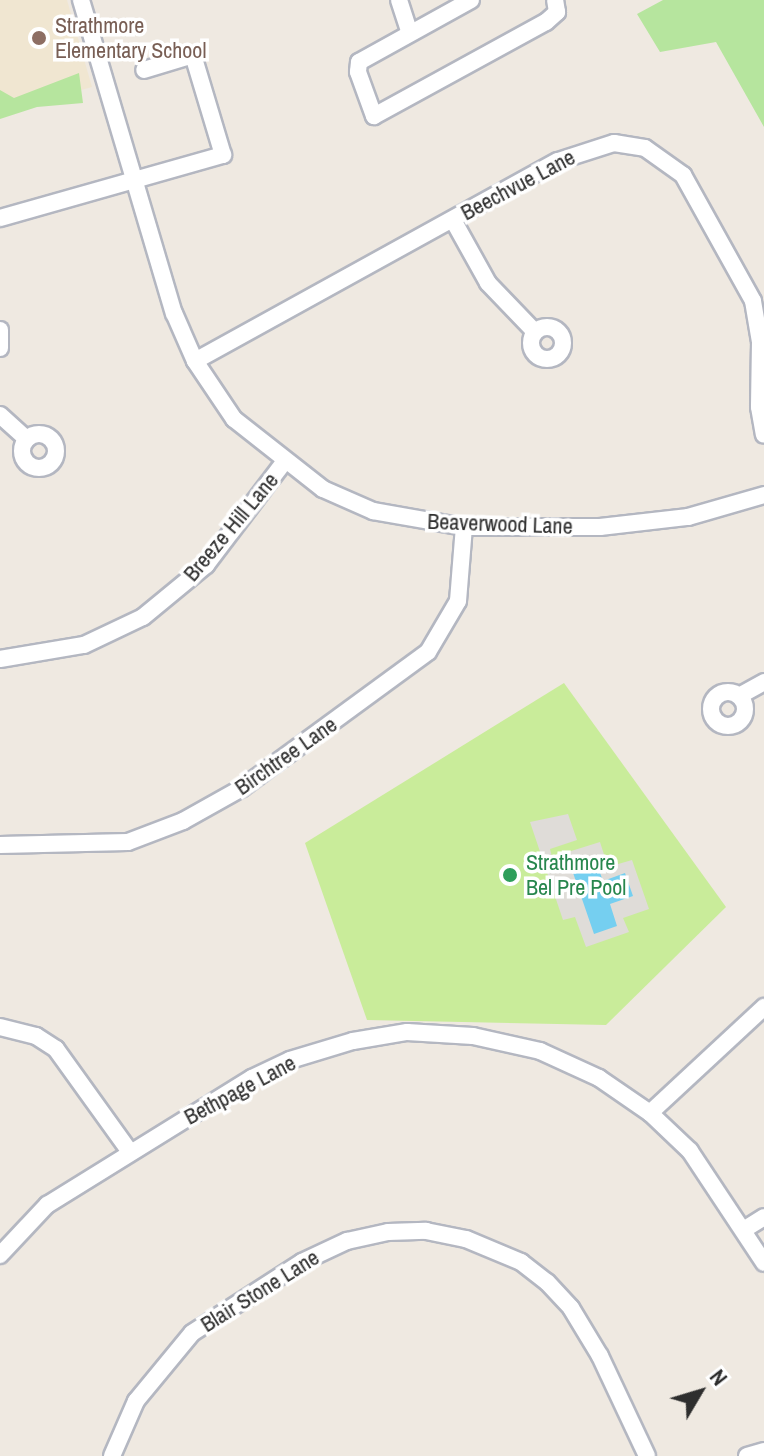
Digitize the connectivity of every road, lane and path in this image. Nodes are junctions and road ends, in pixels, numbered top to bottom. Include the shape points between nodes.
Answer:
1 (81, 0) edge
2 (399, 0) edge
3 (471, 0) edge
4 (555, 0) edge
5 (409, 31) junction
6 (144, 70) dead end
7 (133, 181) junction
8 (0, 218) edge
9 (453, 220) junction
10 (0, 330) edge
11 (535, 332) dead end
12 (0, 348) edge
13 (195, 361) junction
14 (0, 415) edge
15 (764, 435) edge
16 (27, 439) dead end
17 (285, 461) junction
18 (764, 495) edge
19 (464, 527) junction
20 (0, 659) edge
21 (764, 682) edge
22 (739, 696) dead end
23 (0, 845) edge
24 (764, 1007) edge
25 (0, 1027) edge
26 (650, 1113) junction
27 (130, 1152) junction
28 (764, 1217) edge
29 (745, 1229) junction
30 (0, 1255) edge
31 (764, 1263) edge
32 (764, 1451) edge
33 (112, 1456) edge
34 (647, 1456) edge
35 (747, 1456) edge

1 - 7 street, Beaverwood Lane
2 - 5 street
3 - 5 street
4 - 5 street via 557,12 546,22 374,116 359,62
6 - 7 street via 193,55 223,155
7 - 8 street
7 - 13 street, Beaverwood Lane via 174,313
9 - 11 street via 488,283
9 - 13 street, Beechvue Lane
9 - 15 street, Beechvue Lane via 594,146 614,143 664,157 683,175 753,301
10 - 12 street
13 - 17 street, Beaverwood Lane via 234,419
14 - 16 street
17 - 19 street, Beaverwood Lane via 323,489 373,511
17 - 20 street, Breeze Hill Lane via 206,565 143,617 84,645
18 - 19 street, Beaverwood Lane via 688,517 600,527
19 - 23 street, Birchtree Lane via 458,601 428,652 250,783 183,821 128,842
21 - 22 street
24 - 26 street
25 - 27 street via 36,1036 56,1049
26 - 27 street, Bethpage Lane via 599,1078 540,1051 473,1036 407,1032 290,1060
26 - 29 street, Bethpage Lane via 690,1151
27 - 30 street, Bethpage Lane via 47,1205
28 - 29 street
29 - 31 street, Bethpage Lane
32 - 35 street
33 - 34 street, Blair Stone Lane via 136,1401 192,1333 288,1270 347,1241 426,1231 466,1239 521,1262 547,1282 571,1308 600,1356

